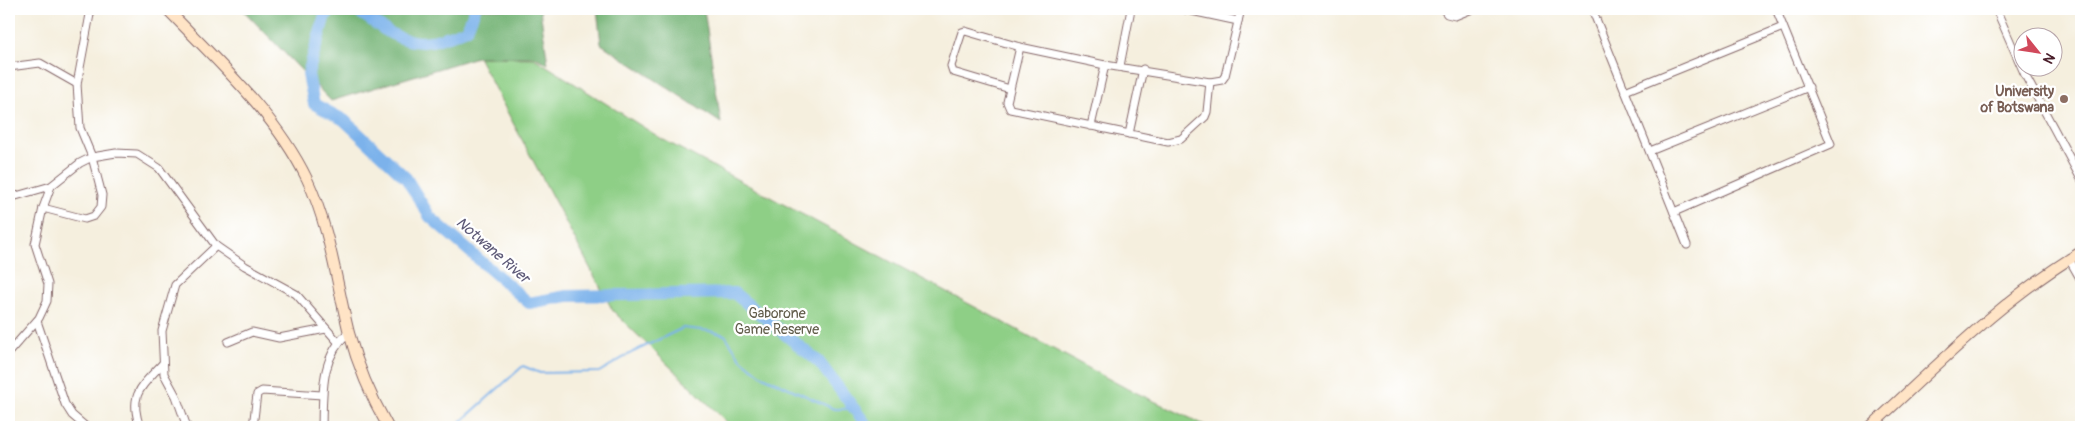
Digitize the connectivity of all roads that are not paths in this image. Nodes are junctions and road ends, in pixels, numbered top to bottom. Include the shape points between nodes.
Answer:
1 (91, 9) edge
2 (167, 9) edge
3 (1131, 9) edge
4 (1182, 9) edge
5 (1241, 9) edge
6 (1443, 9) edge
7 (1472, 9) edge
8 (1592, 9) edge
9 (1776, 9) edge
10 (1996, 9) edge
11 (1238, 21) junction
12 (1783, 28) junction
13 (1020, 47) junction
14 (1105, 65) junction
15 (1120, 66) junction
16 (9, 67) edge
17 (1143, 69) junction
18 (1210, 82) junction
19 (76, 84) junction
20 (1809, 87) junction
21 (1010, 89) junction
22 (1625, 91) junction
23 (1092, 126) junction
24 (1129, 134) junction
25 (1650, 151) junction
26 (92, 157) junction
27 (2081, 179) edge
28 (51, 186) junction
29 (9, 198) edge
30 (43, 208) junction
31 (1674, 212) junction
32 (1687, 245) dead end
33 (216, 246) junction
34 (2081, 252) edge
35 (2069, 260) junction
36 (2081, 280) edge
37 (37, 321) junction
38 (326, 329) junction
39 (349, 332) junction
40 (228, 342) dead end
41 (338, 342) junction
42 (9, 352) edge
43 (163, 362) junction
44 (322, 395) junction
45 (86, 427) edge
46 (140, 427) edge
47 (187, 427) edge
48 (253, 427) edge
49 (322, 427) edge
50 (388, 427) edge
51 (1870, 427) edge

1 - 19 street
2 - 39 street via 238,84 286,142 307,179 333,257
3 - 15 street
4 - 11 street
5 - 11 street
6 - 7 street via 1455,16
8 - 22 street
9 - 12 street
10 - 27 street via 2025,75
11 - 18 street via 1225,76 1222,80
12 - 20 street
12 - 22 street
13 - 14 street
13 - 21 street
13 - 21 street via 963,32 951,66 955,73
14 - 15 street
14 - 23 street
15 - 17 street
16 - 19 street via 40,63
17 - 18 street
17 - 24 street
18 - 24 street via 1207,112 1180,139 1168,142
19 - 26 street via 82,137
20 - 25 street
20 - 31 street via 1832,144
21 - 23 street via 1007,102 1010,109
22 - 25 street
23 - 24 street
25 - 31 street
26 - 28 street
26 - 30 street via 103,201 98,212 85,219
26 - 33 street via 116,152 132,153 153,164
28 - 29 street
28 - 30 street
30 - 37 street via 35,244 48,292 44,310
31 - 32 street
33 - 38 street via 296,294
33 - 43 street via 175,285 171,293 162,330
34 - 35 street
35 - 36 street
35 - 51 street via 2031,286 1959,345
37 - 42 street
37 - 45 street via 65,404
38 - 40 street via 279,338 252,332
38 - 41 street
39 - 41 street
39 - 50 street via 369,392
41 - 44 street via 326,368
43 - 46 street via 139,389 136,397 135,414
43 - 47 street via 167,382 176,396
44 - 48 street via 262,391 257,394
44 - 49 street

